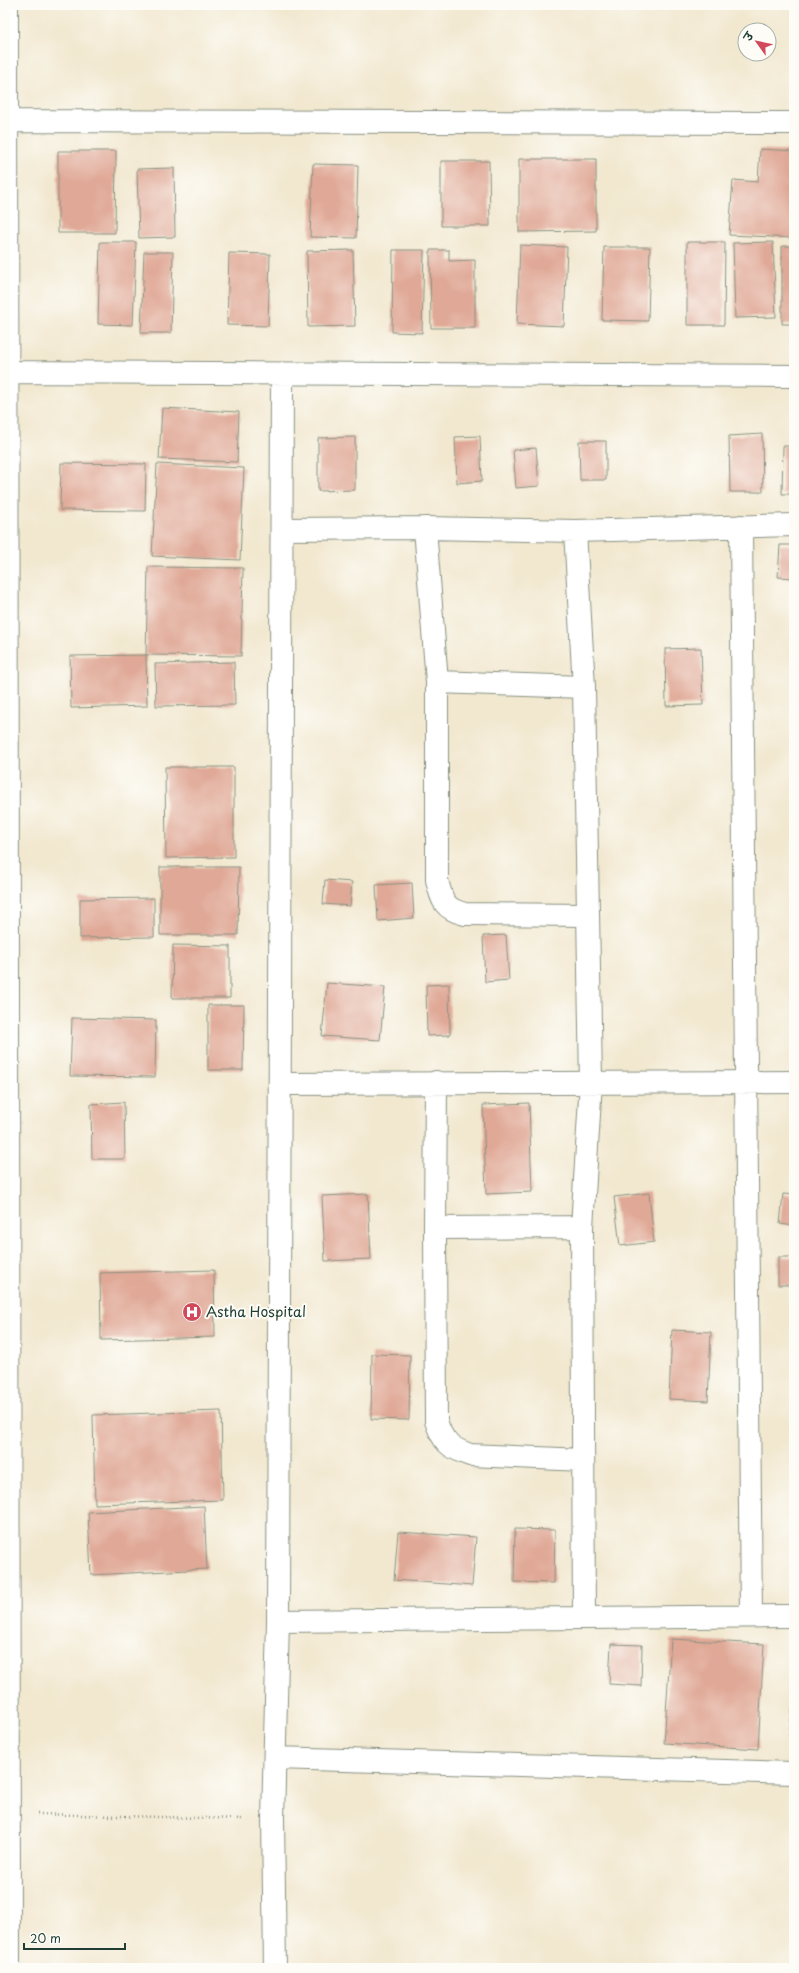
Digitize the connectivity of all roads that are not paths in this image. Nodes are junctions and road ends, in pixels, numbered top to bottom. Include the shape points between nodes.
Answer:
1 (7, 5) edge
2 (6, 121) edge
3 (794, 123) edge
4 (6, 372) edge
5 (282, 374) junction
6 (794, 376) edge
7 (741, 526) junction
8 (794, 526) edge
9 (425, 528) junction
10 (282, 530) junction
11 (575, 531) junction
12 (437, 682) junction
13 (584, 687) junction
14 (588, 915) junction
15 (436, 1082) junction
16 (590, 1082) junction
17 (746, 1082) junction
18 (794, 1082) edge
19 (7, 1084) edge
20 (280, 1084) junction
21 (582, 1227) junction
22 (435, 1228) junction
23 (583, 1460) junction
24 (751, 1616) junction
25 (794, 1616) edge
26 (584, 1618) junction
27 (278, 1621) junction
28 (275, 1758) junction
29 (794, 1773) edge
30 (7, 1814) edge
31 (9, 1968) edge
32 (275, 1968) edge

1 - 2 street
2 - 3 street
2 - 4 street
4 - 5 street
4 - 19 street
5 - 6 street
5 - 10 street
7 - 8 street
7 - 11 street
7 - 17 street
9 - 10 street
9 - 11 street
9 - 12 street
10 - 20 street
11 - 13 street
12 - 13 street
12 - 14 street via 437,880 441,899 452,911 465,914
13 - 14 street
14 - 16 street
15 - 16 street
15 - 20 street
15 - 22 street
16 - 17 street
16 - 21 street
17 - 18 street
17 - 24 street
19 - 30 street
20 - 27 street
21 - 22 street
21 - 23 street
22 - 23 street via 436,1420 442,1437 452,1449 470,1454
23 - 26 street
24 - 25 street
24 - 26 street
26 - 27 street
27 - 28 street
28 - 29 street
28 - 32 street
30 - 31 street

